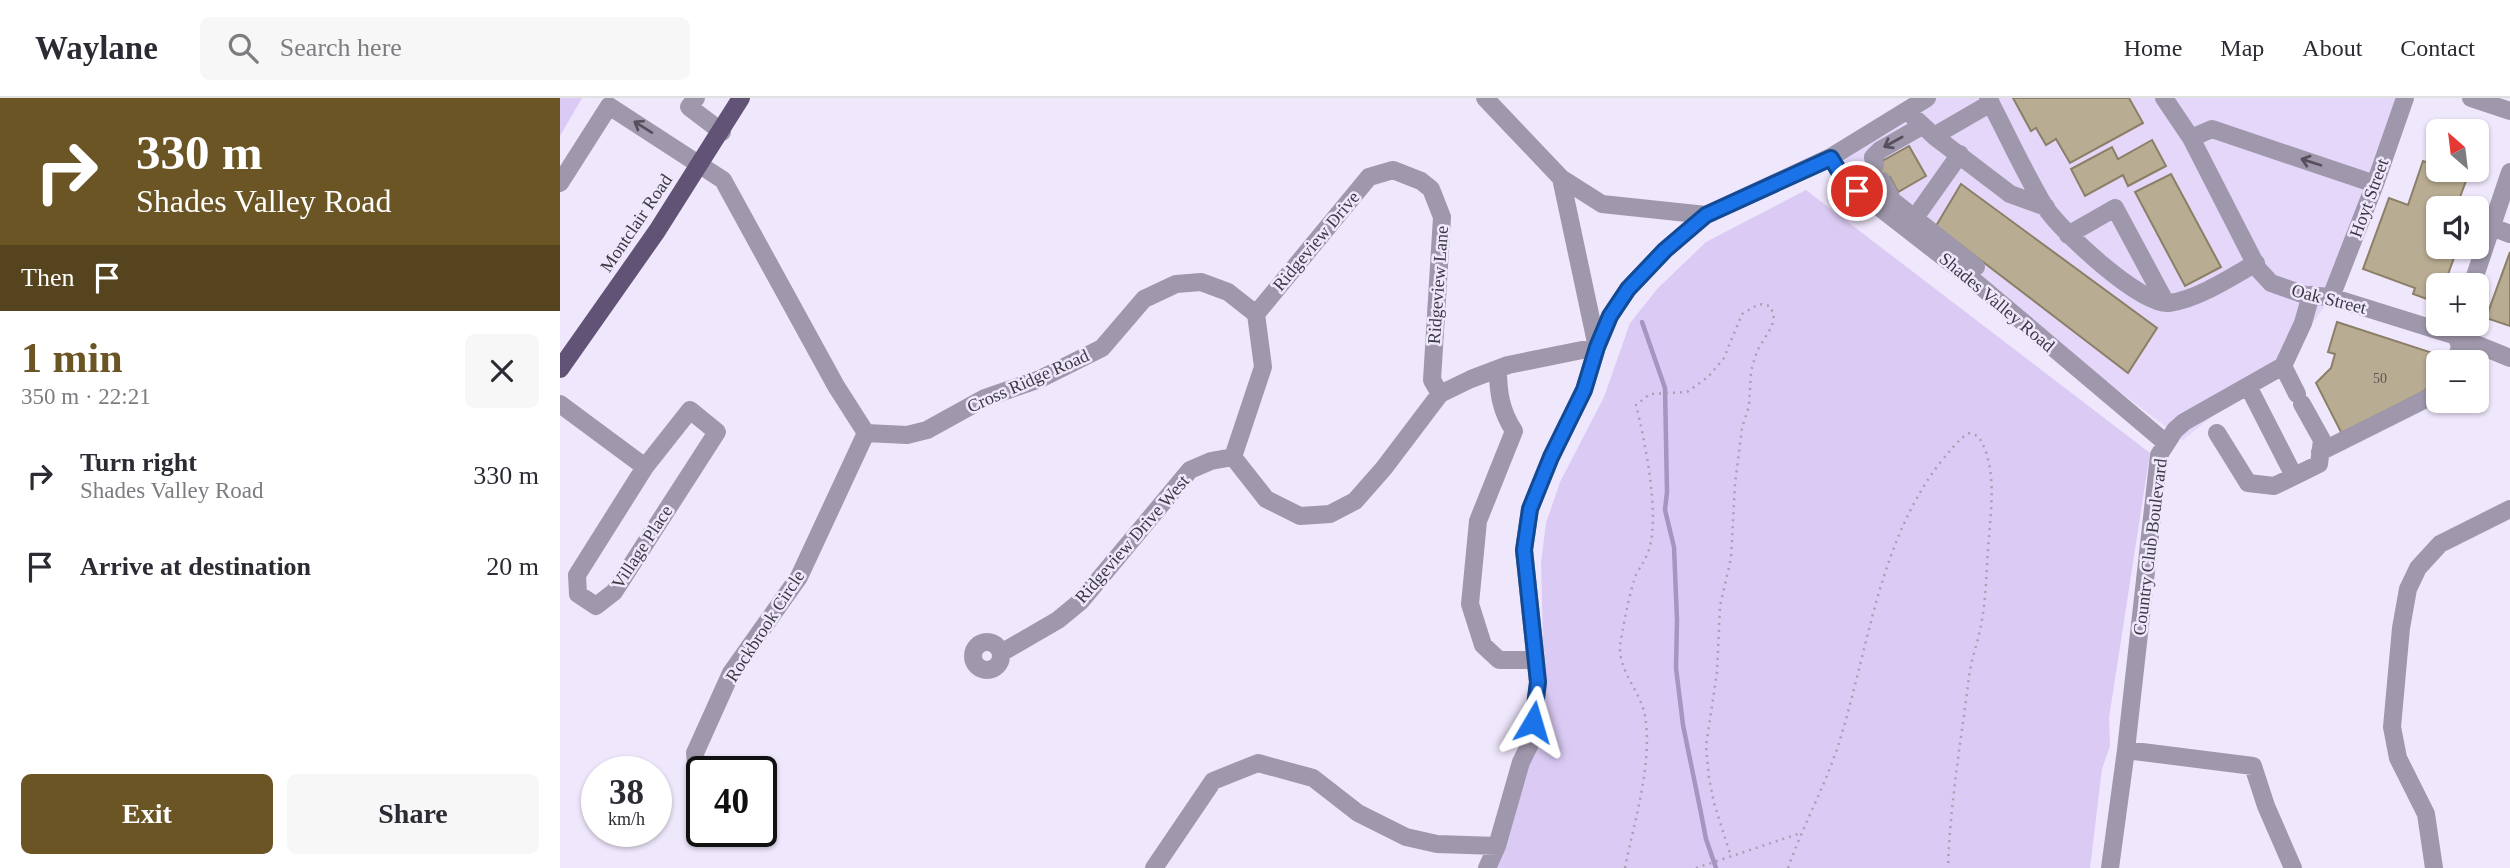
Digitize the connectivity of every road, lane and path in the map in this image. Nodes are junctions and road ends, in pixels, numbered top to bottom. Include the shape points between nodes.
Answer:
1 (696, 98) edge
2 (741, 98) edge
3 (1485, 98) edge
4 (2164, 98) edge
5 (2405, 98) edge
6 (2471, 98) edge
7 (1990, 101) edge
8 (1917, 102) edge
9 (2510, 111) edge
10 (1928, 131) junction
11 (722, 132) junction
12 (2191, 138) junction
13 (1960, 154) junction
14 (1831, 158) junction
15 (701, 163) junction
16 (2510, 172) edge
17 (1561, 178) junction
18 (1421, 181) joint
19 (560, 183) edge
20 (2375, 184) junction
21 (2046, 207) junction
22 (1706, 215) junction
23 (1913, 219) junction
24 (2492, 227) junction
25 (2510, 234) edge
26 (2068, 235) junction
27 (2256, 263) junction
28 (2476, 273) edge
29 (1985, 275) junction
30 (2311, 295) junction
31 (2331, 297) junction
32 (2166, 303) junction
33 (1256, 314) junction
34 (2426, 322) edge
35 (2469, 336) edge
36 (1597, 347) junction
37 (2510, 358) edge
38 (2283, 366) junction
39 (560, 369) edge
40 (1498, 369) junction
41 (2248, 386) junction
42 (1440, 394) junction
43 (2426, 399) edge
44 (560, 404) edge
45 (866, 433) junction
46 (2217, 433) dead end
47 (2166, 443) junction
48 (2320, 452) junction
49 (1233, 457) junction
50 (645, 467) junction
51 (2294, 476) junction
52 (2510, 509) edge
53 (1001, 653) dead end
54 (1536, 660) junction
55 (2126, 750) junction
56 (695, 756) edge
57 (1801, 833) junction
58 (1497, 846) junction
59 (1728, 858) junction
60 (2428, 866) edge
61 (1154, 868) edge
62 (1487, 868) edge
63 (1625, 868) edge
64 (1695, 868) edge
65 (1788, 868) edge
66 (1948, 868) edge
67 (2110, 868) edge
68 (2293, 868) edge

1 - 11 street via 689,107
2 - 11 main road, Montclair Road
3 - 17 street
4 - 12 street, Oak Street
5 - 20 street, Hoyt Street
6 - 9 street
7 - 10 street
7 - 21 street
8 - 10 street
8 - 14 street
10 - 13 street
10 -> 23 street via 1873,157 1893,201
11 - 15 main road, Montclair Road
20 -> 12 street via 2212,130
12 - 27 street, Oak Street
13 - 21 street via 2010,194
13 - 23 street
14 - 22 street
14 - 29 street, Shades Valley Road via 1844,180
15 -> 19 street via 609,106
15 - 39 main road, Montclair Road
15 - 45 street via 723,180
16 - 24 street
17 - 22 street via 1602,204
17 - 36 street
18 - 33 street, Ridgeview Drive via 1393,170 1369,177
18 - 42 street, Ridgeview Lane via 1431,189 1442,217 1432,380
20 - 31 street, Hoyt Street
21 - 26 street
22 - 36 street via 1628,289
23 - 29 street
24 - 25 street
24 - 28 street
26 - 32 street via 2131,288
26 - 32 street via 2115,208
27 - 30 street, Oak Street via 2272,283
27 - 32 street via 2185,299
29 - 47 street, Shades Valley Road
30 - 31 street, Oak Street
30 - 38 street
31 - 34 street, Oak Street
33 - 45 street, Cross Ridge Road via 1228,292 1201,282 1176,284 1144,299 1102,348 1040,379 985,398 927,430 907,435
33 - 49 street via 1263,367
35 - 37 street, Oak Street
36 - 40 street
36 - 54 street via 1584,390 1530,509 1524,550
38 - 41 street, Country Club Boulevard
38 - 48 street via 2322,440
40 - 42 street
40 - 54 street via 1498,395 1514,431 1478,521 1470,604 1483,645 1499,660
41 - 47 street, Country Club Boulevard via 2184,422
41 - 51 street
42 - 49 street via 1355,501 1330,514 1300,516 1266,499
43 - 48 street
44 - 50 street
45 - 56 street, Rockbrook Circle via 799,577 731,673
46 - 51 street via 2248,483 2274,486
47 - 55 street, Country Club Boulevard via 2159,455
48 - 51 street via 2319,464
49 - 53 street, Ridgeview Drive West via 1191,470 1081,601
50 - 50 street, Village Place via 577,575 578,594 596,606 614,592 717,432 690,410
52 - 60 street via 2441,544 2418,568 2408,589 2392,727 2398,758 2426,814
54 - 58 street via 1531,742
55 - 67 street, Country Club Boulevard
55 - 68 street via 2253,766
57 - 59 path
57 - 65 path
57 - 66 path via 1836,751 1892,551 1916,497 1956,443 1969,433 1985,446 1990,477 1987,580 1954,778
58 - 61 street via 1437,844 1406,837 1358,813 1313,778 1258,763 1213,781
58 - 62 street
59 - 63 path via 1706,746 1717,672 1720,607 1734,533 1742,428 1751,371 1774,315 1770,306 1759,304 1742,314 1724,358 1696,386 1686,392 1650,394 1636,405 1647,452 1653,527 1620,641 1622,663 1646,718 1643,779
59 - 64 path

